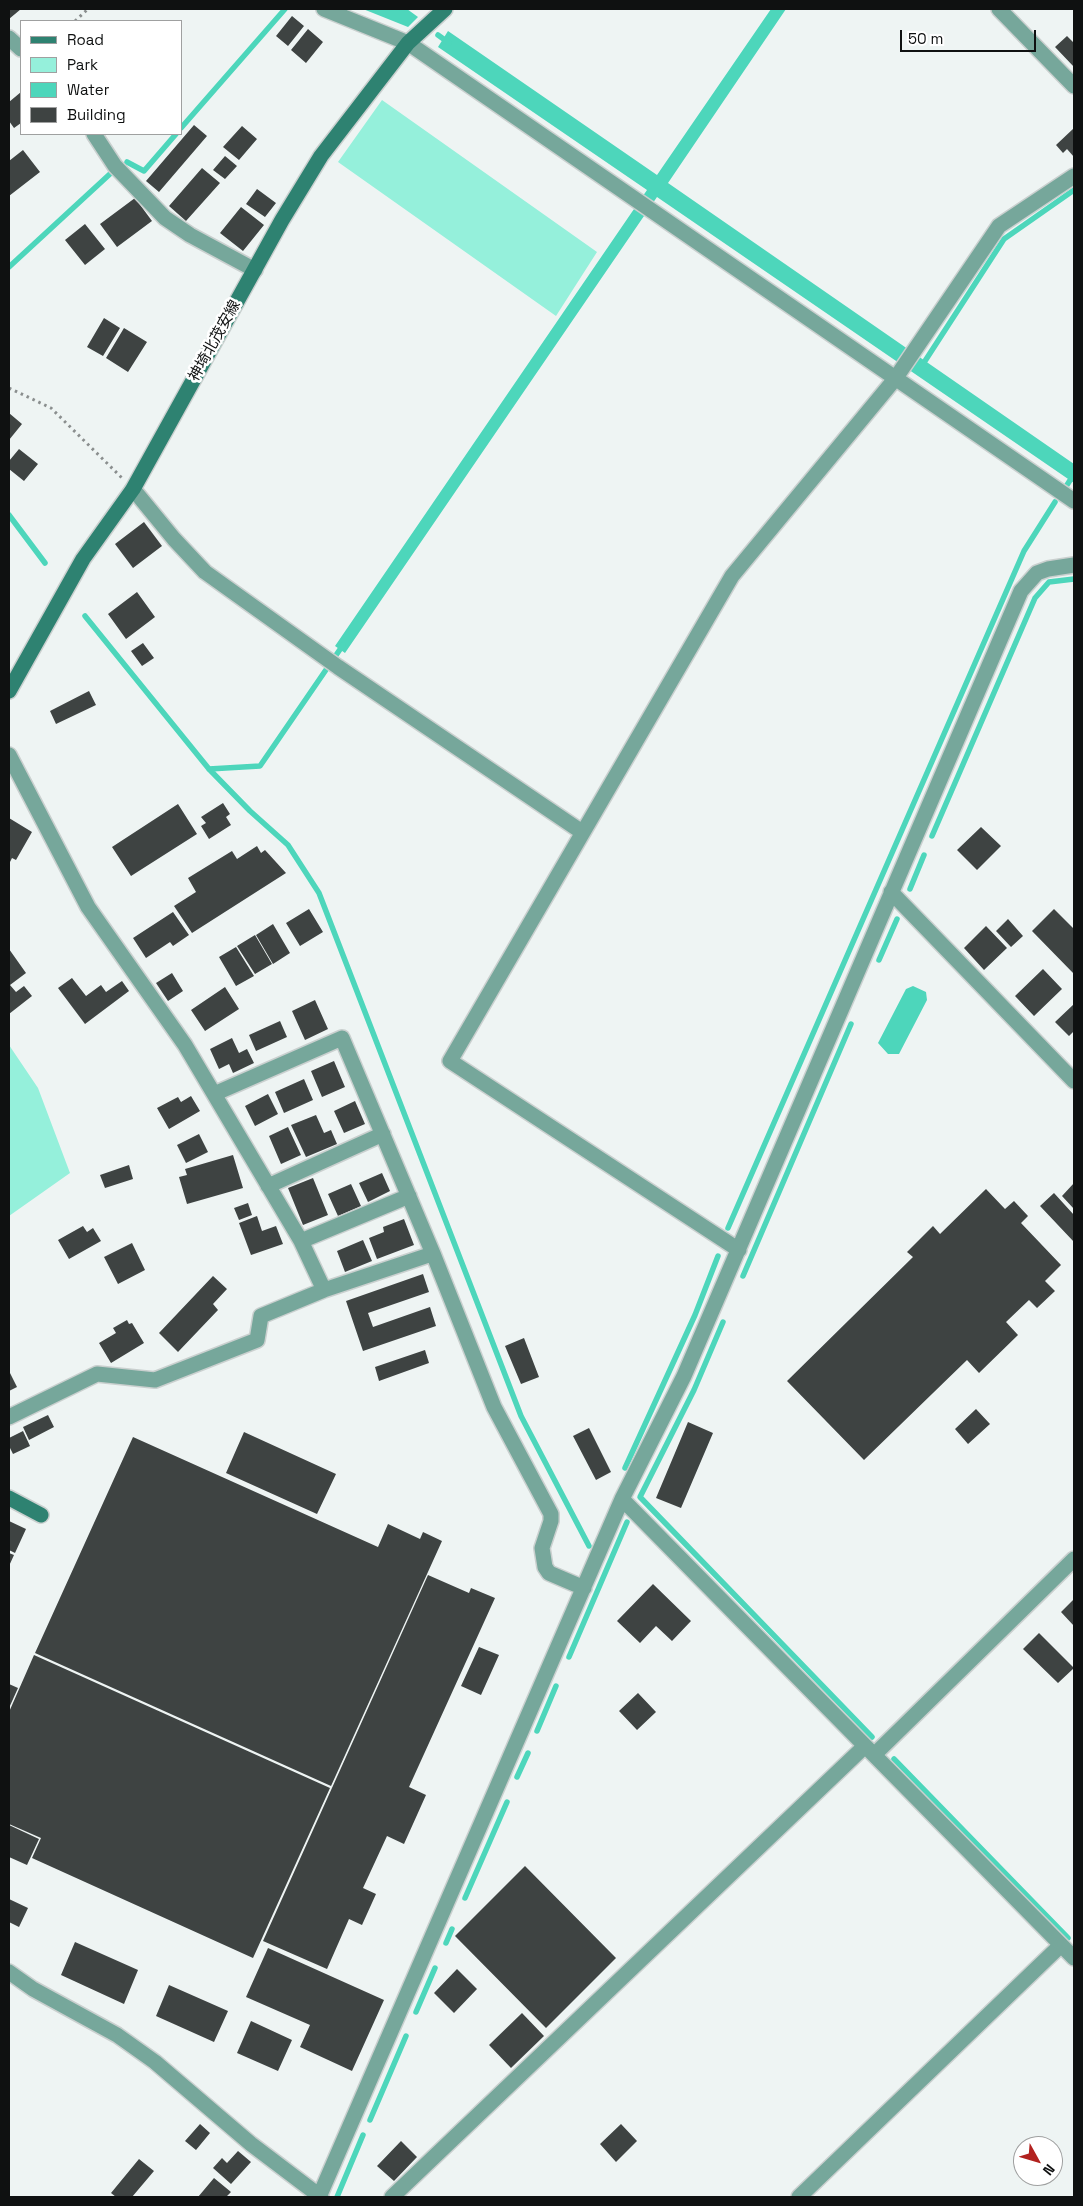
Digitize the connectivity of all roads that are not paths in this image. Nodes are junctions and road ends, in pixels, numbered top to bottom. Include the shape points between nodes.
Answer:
1 (324, 9) edge
2 (445, 9) edge
3 (1000, 9) edge
4 (9, 38) edge
5 (408, 43) junction
6 (20, 48) edge
7 (1074, 86) edge
8 (95, 135) edge
9 (1074, 176) edge
10 (255, 270) junction
11 (899, 374) junction
12 (133, 489) junction
13 (1074, 501) edge
14 (1074, 565) edge
15 (9, 691) edge
16 (9, 755) edge
17 (582, 832) junction
18 (890, 892) junction
19 (1074, 1082) edge
20 (214, 1094) junction
21 (383, 1134) junction
22 (268, 1186) junction
23 (408, 1196) junction
24 (301, 1241) junction
25 (739, 1250) junction
26 (434, 1256) junction
27 (324, 1290) junction
28 (9, 1417) edge
29 (9, 1498) edge
30 (622, 1499) junction
31 (41, 1515) dead end
32 (1074, 1559) edge
33 (584, 1588) junction
34 (870, 1750) junction
35 (1061, 1945) junction
36 (1074, 1958) edge
37 (9, 1972) edge
38 (320, 2197) edge
39 (392, 2197) edge
40 (798, 2197) edge

1 - 5 street
2 - 5 main road, 神埼北茂安線
3 - 7 street
4 - 6 street
5 - 10 main road, 神埼北茂安線 via 321,156
5 - 11 street
8 - 10 street via 115,166 165,218
9 - 11 street via 999,226
10 - 12 main road, 神埼北茂安線
11 - 13 street
11 - 17 street via 732,576
12 - 15 main road, 神埼北茂安線 via 84,559
12 - 17 street via 206,572 323,657
14 - 18 street via 1037,573 1021,591
16 - 20 street via 88,907 185,1045
17 - 25 street via 450,1061
18 - 19 street
18 - 25 street
20 - 21 street via 342,1038
20 - 22 street
21 - 22 street
21 - 23 street
22 - 24 street
23 - 24 street
23 - 26 street
24 - 27 street
25 - 30 street via 684,1376
26 - 27 street
26 - 33 street via 494,1406 551,1514 542,1548 545,1567 549,1573
27 - 28 street via 261,1316 257,1340 155,1380 97,1374
29 - 31 main road
30 - 33 street
30 - 34 street
32 - 34 street
33 - 38 street
34 - 35 street
34 - 39 street
35 - 36 street
35 - 40 street
37 - 38 street via 33,1989 117,2035 155,2062

